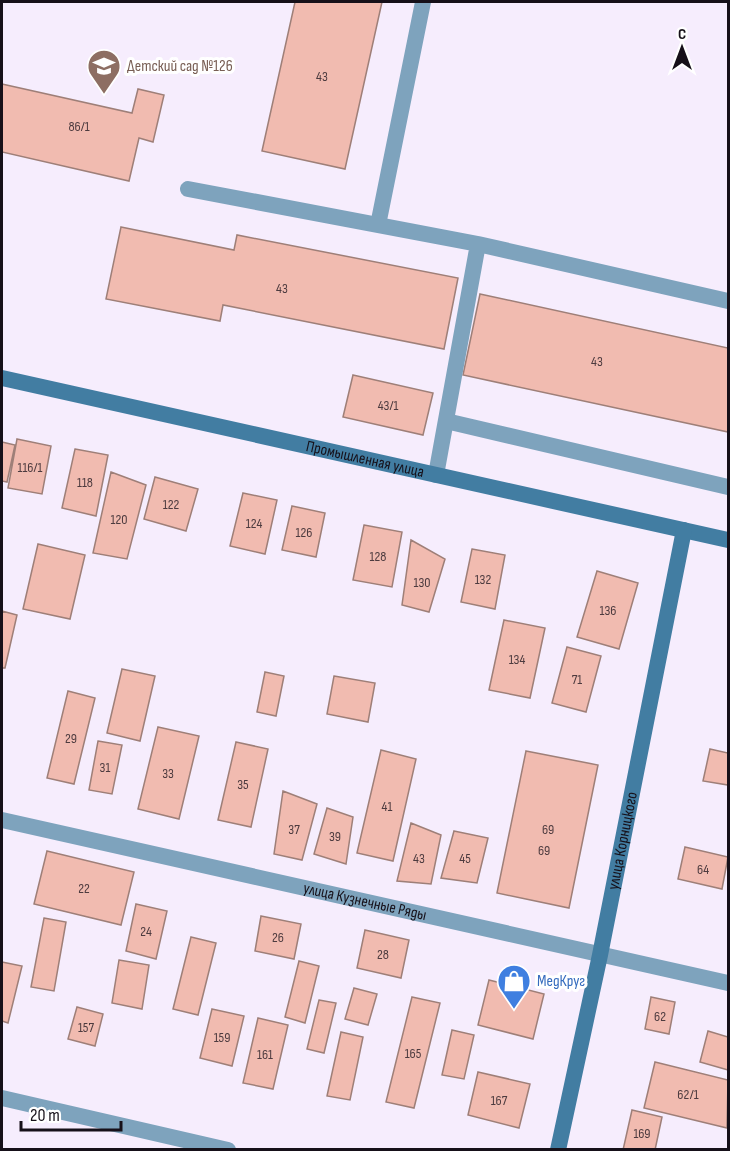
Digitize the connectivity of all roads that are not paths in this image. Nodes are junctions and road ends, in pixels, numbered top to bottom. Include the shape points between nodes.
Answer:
1 (423, 2) edge
2 (188, 189) dead end
3 (378, 225) junction
4 (477, 244) junction
5 (729, 302) edge
6 (2, 378) edge
7 (446, 421) junction
8 (436, 475) junction
9 (729, 487) edge
10 (684, 530) junction
11 (729, 540) edge
12 (2, 819) edge
13 (600, 955) junction
14 (729, 983) edge
15 (2, 1098) edge
16 (228, 1149) edge
17 (558, 1149) edge

1 - 3 street
2 - 3 street
3 - 4 street
4 - 5 street
4 - 7 street
6 - 8 main road, Промышленная улица
7 - 8 street
7 - 9 street
8 - 10 main road, Промышленная улица
10 - 11 main road, Промышленная улица
10 - 13 main road, улица Корницкого
12 - 13 street, улица Кузнечные Ряды
13 - 14 street, улица Кузнечные Ряды
13 - 17 main road, улица Корницкого
15 - 16 street

